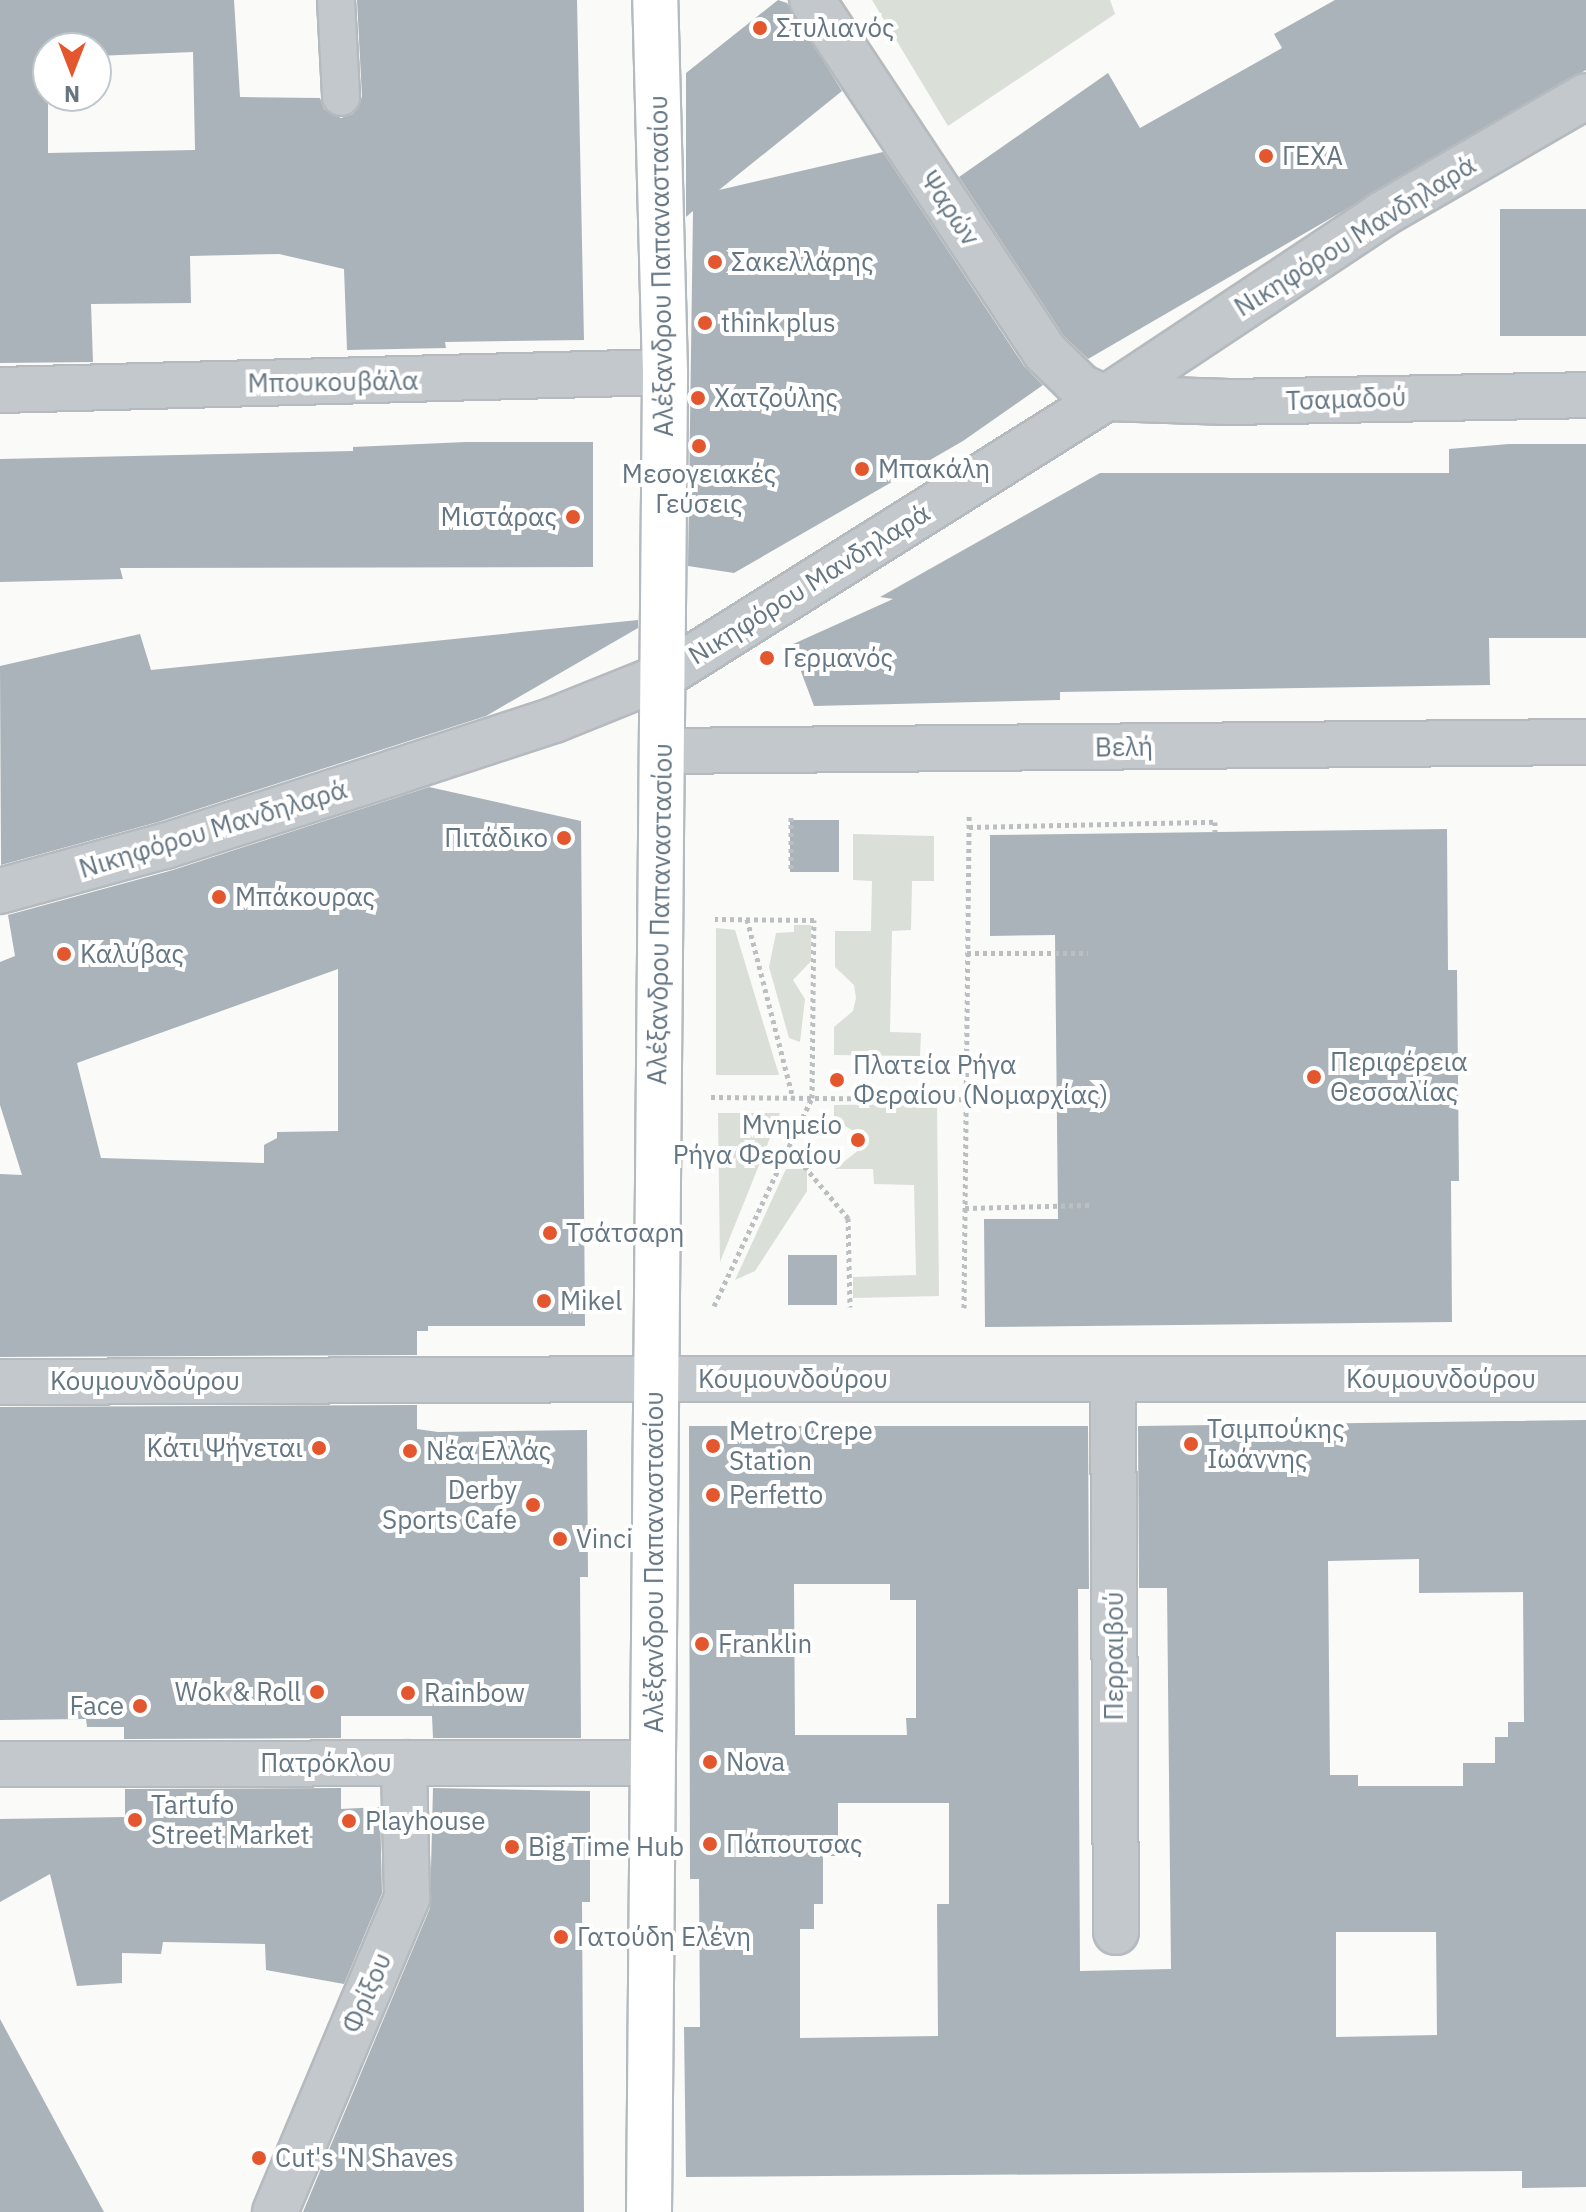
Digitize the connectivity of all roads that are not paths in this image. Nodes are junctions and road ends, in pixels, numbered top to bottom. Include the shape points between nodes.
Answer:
1 (336, 0) edge
2 (655, 0) edge
3 (812, 0) edge
4 (1586, 96) edge
5 (341, 97) dead end
6 (665, 372) junction
7 (0, 390) edge
8 (1586, 395) edge
9 (1106, 398) junction
10 (663, 676) junction
11 (1586, 742) edge
12 (662, 751) junction
13 (0, 891) edge
14 (656, 1379) junction
15 (1113, 1379) junction
16 (1586, 1379) edge
17 (0, 1382) edge
18 (404, 1763) junction
19 (653, 1763) junction
20 (0, 1764) edge
21 (1116, 1932) dead end
22 (275, 2212) edge
23 (649, 2212) edge

1 - 5 lane
2 - 6 main road, Αλέξανδρου Παπαναστασίου
3 - 9 street, Ψαρών via 1045,352 1081,387
4 - 9 street, Νικηφόρου Μανδηλαρά via 1381,215
6 - 7 street, Μπουκουβάλα
6 - 10 main road, Αλέξανδρου Παπαναστασίου
8 - 9 street, Τσαμαδού via 1229,402
9 - 10 street, Νικηφόρου Μανδηλαρά
10 - 12 main road, Αλέξανδρου Παπαναστασίου
10 - 13 street, Νικηφόρου Μανδηλαρά via 554,720 395,772 165,846
11 - 12 street, Βελή
12 - 14 main road, Αλέξανδρου Παπαναστασίου
14 - 15 street, Κουμουνδούρου
14 - 17 street, Κουμουνδούρου
14 - 19 main road, Αλέξανδρου Παπαναστασίου
15 - 16 street, Κουμουνδούρου
15 - 21 street, Περραιβού
18 - 19 street, Πατρόκλου
18 - 20 street, Πατρόκλου
18 - 22 street, Φρίξου via 407,1898
19 - 23 main road, Αλέξανδρου Παπαναστασίου

